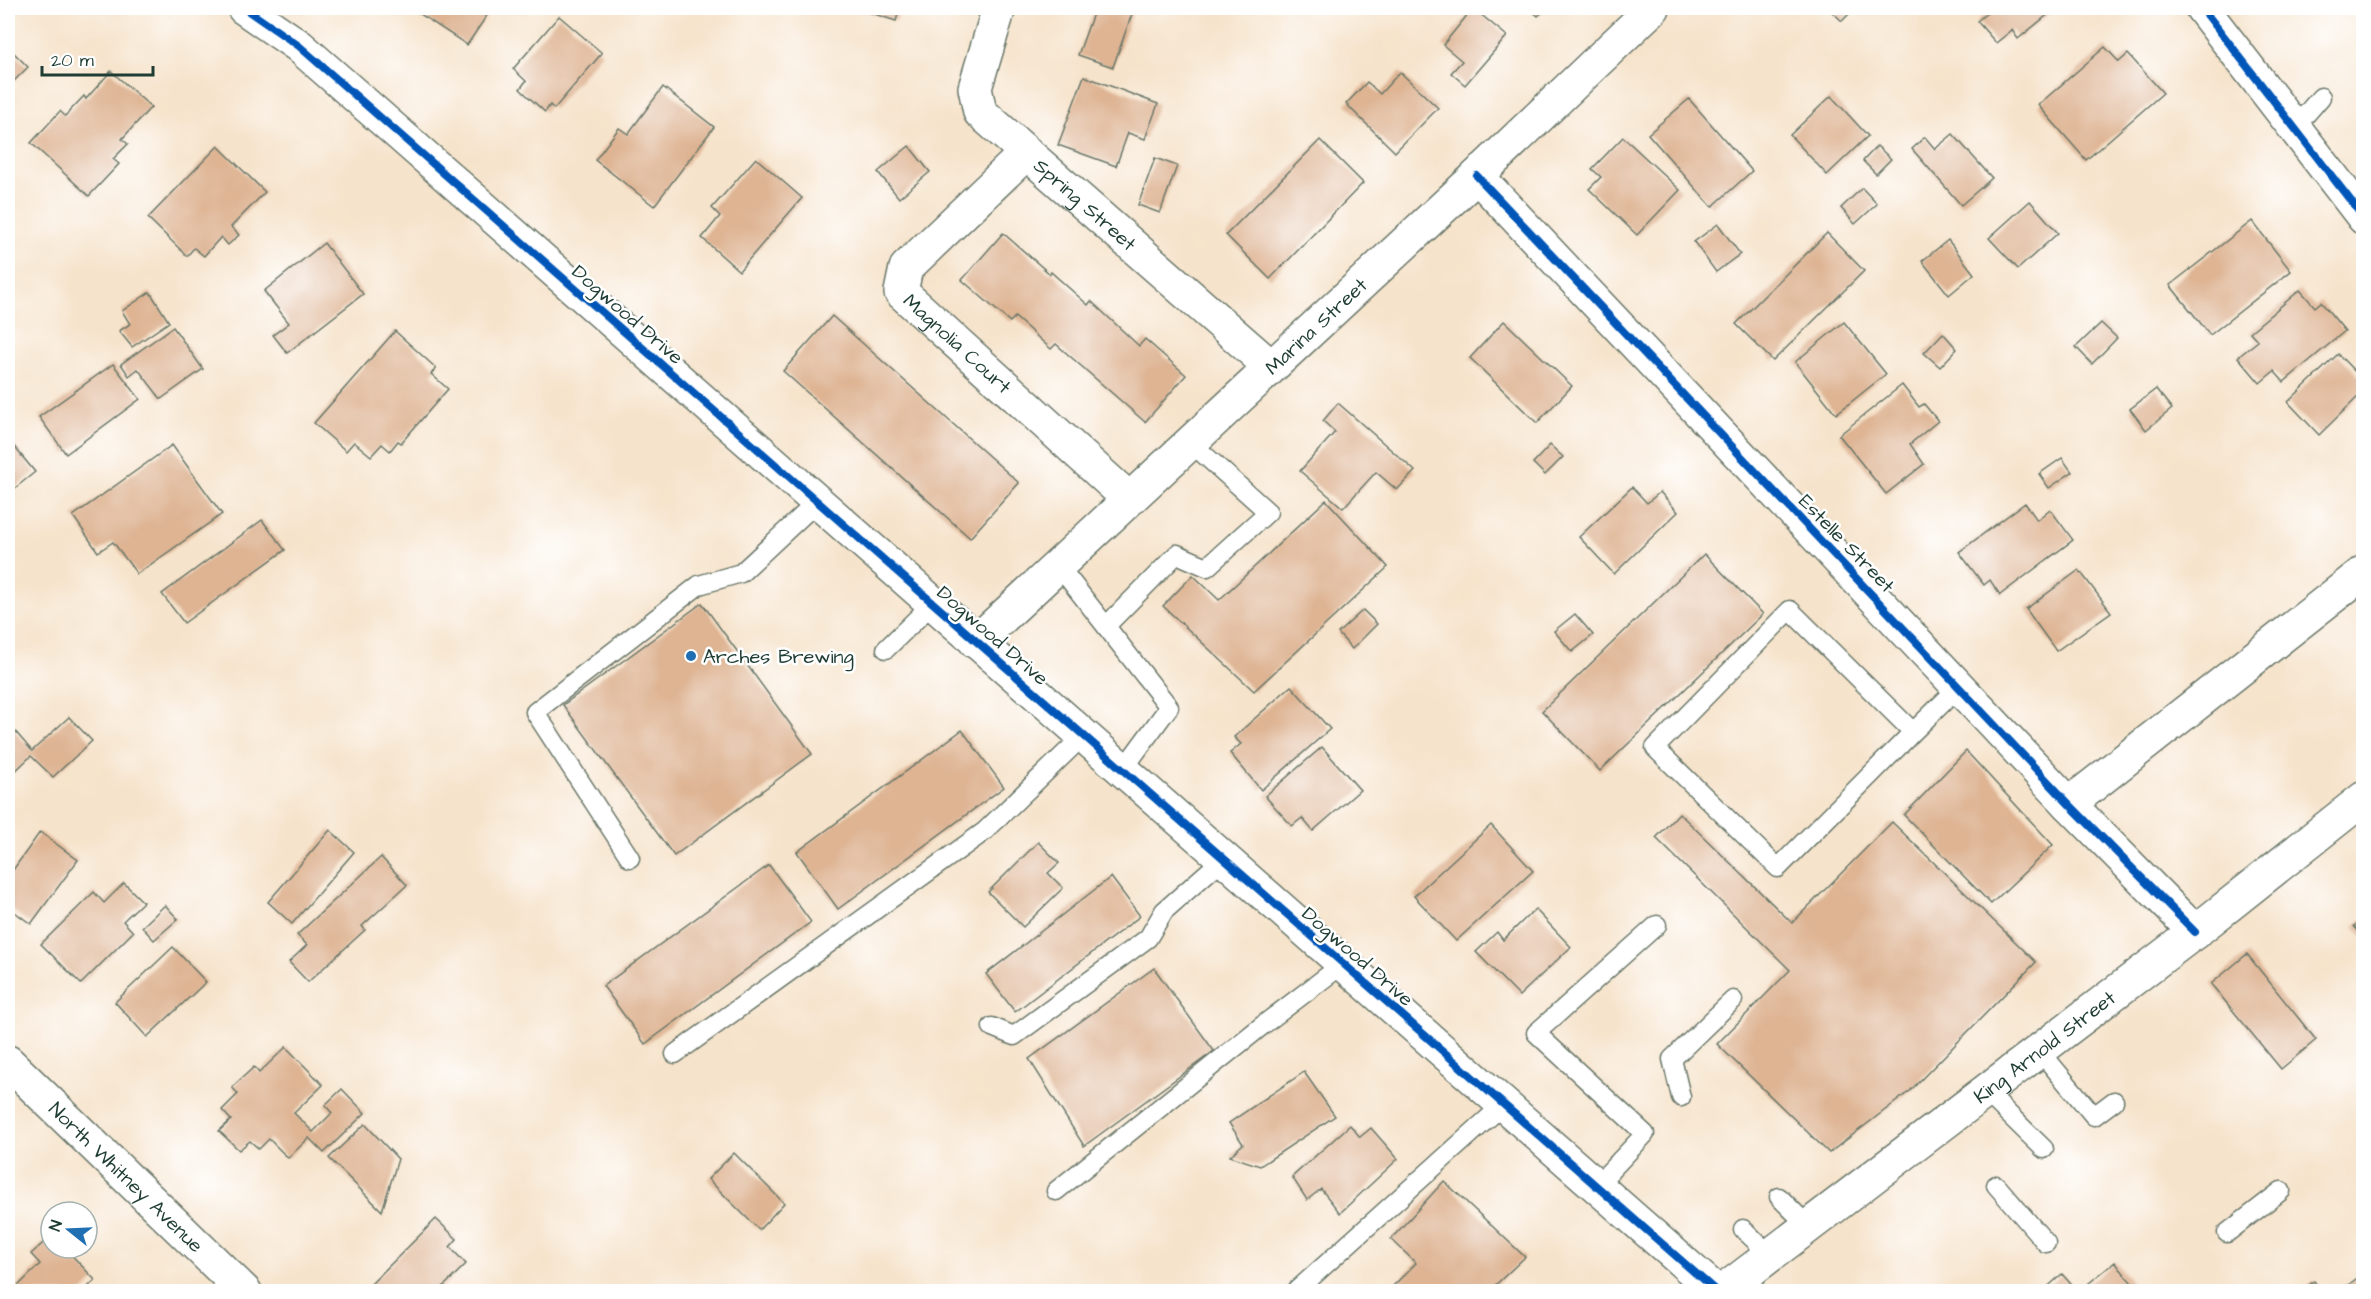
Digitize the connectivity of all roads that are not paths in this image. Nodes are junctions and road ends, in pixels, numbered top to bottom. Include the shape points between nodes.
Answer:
1 (244, 8) edge
2 (999, 8) edge
3 (1653, 8) edge
4 (2202, 8) edge
5 (2321, 97) dead end
6 (2295, 127) junction
7 (1026, 153) junction
8 (1477, 176) junction
9 (2359, 203) edge
10 (1271, 367) junction
11 (1190, 442) junction
12 (1129, 499) junction
13 (817, 502) junction
14 (1058, 565) junction
15 (2364, 572) edge
16 (932, 604) junction
17 (1106, 626) junction
18 (976, 642) junction
19 (886, 649) dead end
20 (1960, 686) junction
21 (1913, 732) junction
22 (1083, 736) junction
23 (1122, 771) junction
24 (2364, 798) edge
25 (2069, 804) junction
26 (630, 858) dead end
27 (1223, 858) junction
28 (1657, 925) dead end
29 (2194, 932) junction
30 (1343, 964) junction
31 (1733, 1000) dead end
32 (992, 1027) dead end
33 (2039, 1050) junction
34 (675, 1054) dead end
35 (8, 1062) edge
36 (1985, 1091) junction
37 (1681, 1097) dead end
38 (2114, 1101) dead end
39 (1503, 1105) junction
40 (2044, 1149) dead end
41 (1996, 1185) dead end
42 (1596, 1186) junction
43 (1056, 1191) dead end
44 (2281, 1191) dead end
45 (1779, 1197) dead end
46 (1808, 1226) junction
47 (1743, 1229) dead end
48 (2227, 1233) dead end
49 (2046, 1243) dead end
50 (1770, 1255) junction
51 (1297, 1291) edge
52 (245, 1292) edge
53 (1716, 1292) edge
54 (1722, 1292) edge

1 - 13 street, Dogwood Drive via 299,46
2 - 7 street, Spring Street via 975,88 980,112
3 - 8 street, Marina Street
4 - 6 street
5 - 6 lane
6 - 9 street
7 - 10 street, Spring Street
7 - 12 street, Magnolia Court via 906,268 900,292
8 - 10 street, Marina Street
8 - 20 street, Estelle Street
10 - 11 street, Marina Street
11 - 12 street, Marina Street
11 - 17 lane via 1268,512 1207,567 1177,554
12 - 14 street, Marina Street
13 - 16 street, Dogwood Drive
13 - 26 lane via 741,573 699,585 535,711
14 - 17 lane
14 - 18 street, Marina Street
15 - 25 street
16 - 18 street, Dogwood Drive
16 - 19 lane
17 - 23 lane via 1169,707
18 - 22 street, Dogwood Drive
20 - 21 lane
20 - 25 street, Estelle Street
21 - 21 lane via 1778,868 1655,748 1790,610
22 - 23 street, Dogwood Drive
22 - 34 lane via 985,831
23 - 27 street, Dogwood Drive
24 - 29 street, King Arnold Street
25 - 29 street, Estelle Street
27 - 30 street, Dogwood Drive
27 - 32 lane via 1164,910 1148,938 1014,1036
28 - 42 lane via 1536,1033 1645,1134
29 - 33 street, King Arnold Street
30 - 39 street, Dogwood Drive
30 - 43 lane
31 - 37 lane via 1672,1059
33 - 36 street, King Arnold Street
33 - 38 lane via 2094,1116
35 - 52 street, North Whitney Avenue
36 - 40 lane
36 - 46 street, King Arnold Street
39 - 42 street, Dogwood Drive
39 - 51 lane
41 - 49 lane
42 - 53 street, Dogwood Drive
44 - 48 lane
45 - 46 lane
46 - 50 street, King Arnold Street
47 - 50 lane
50 - 54 street, King Arnold Street

